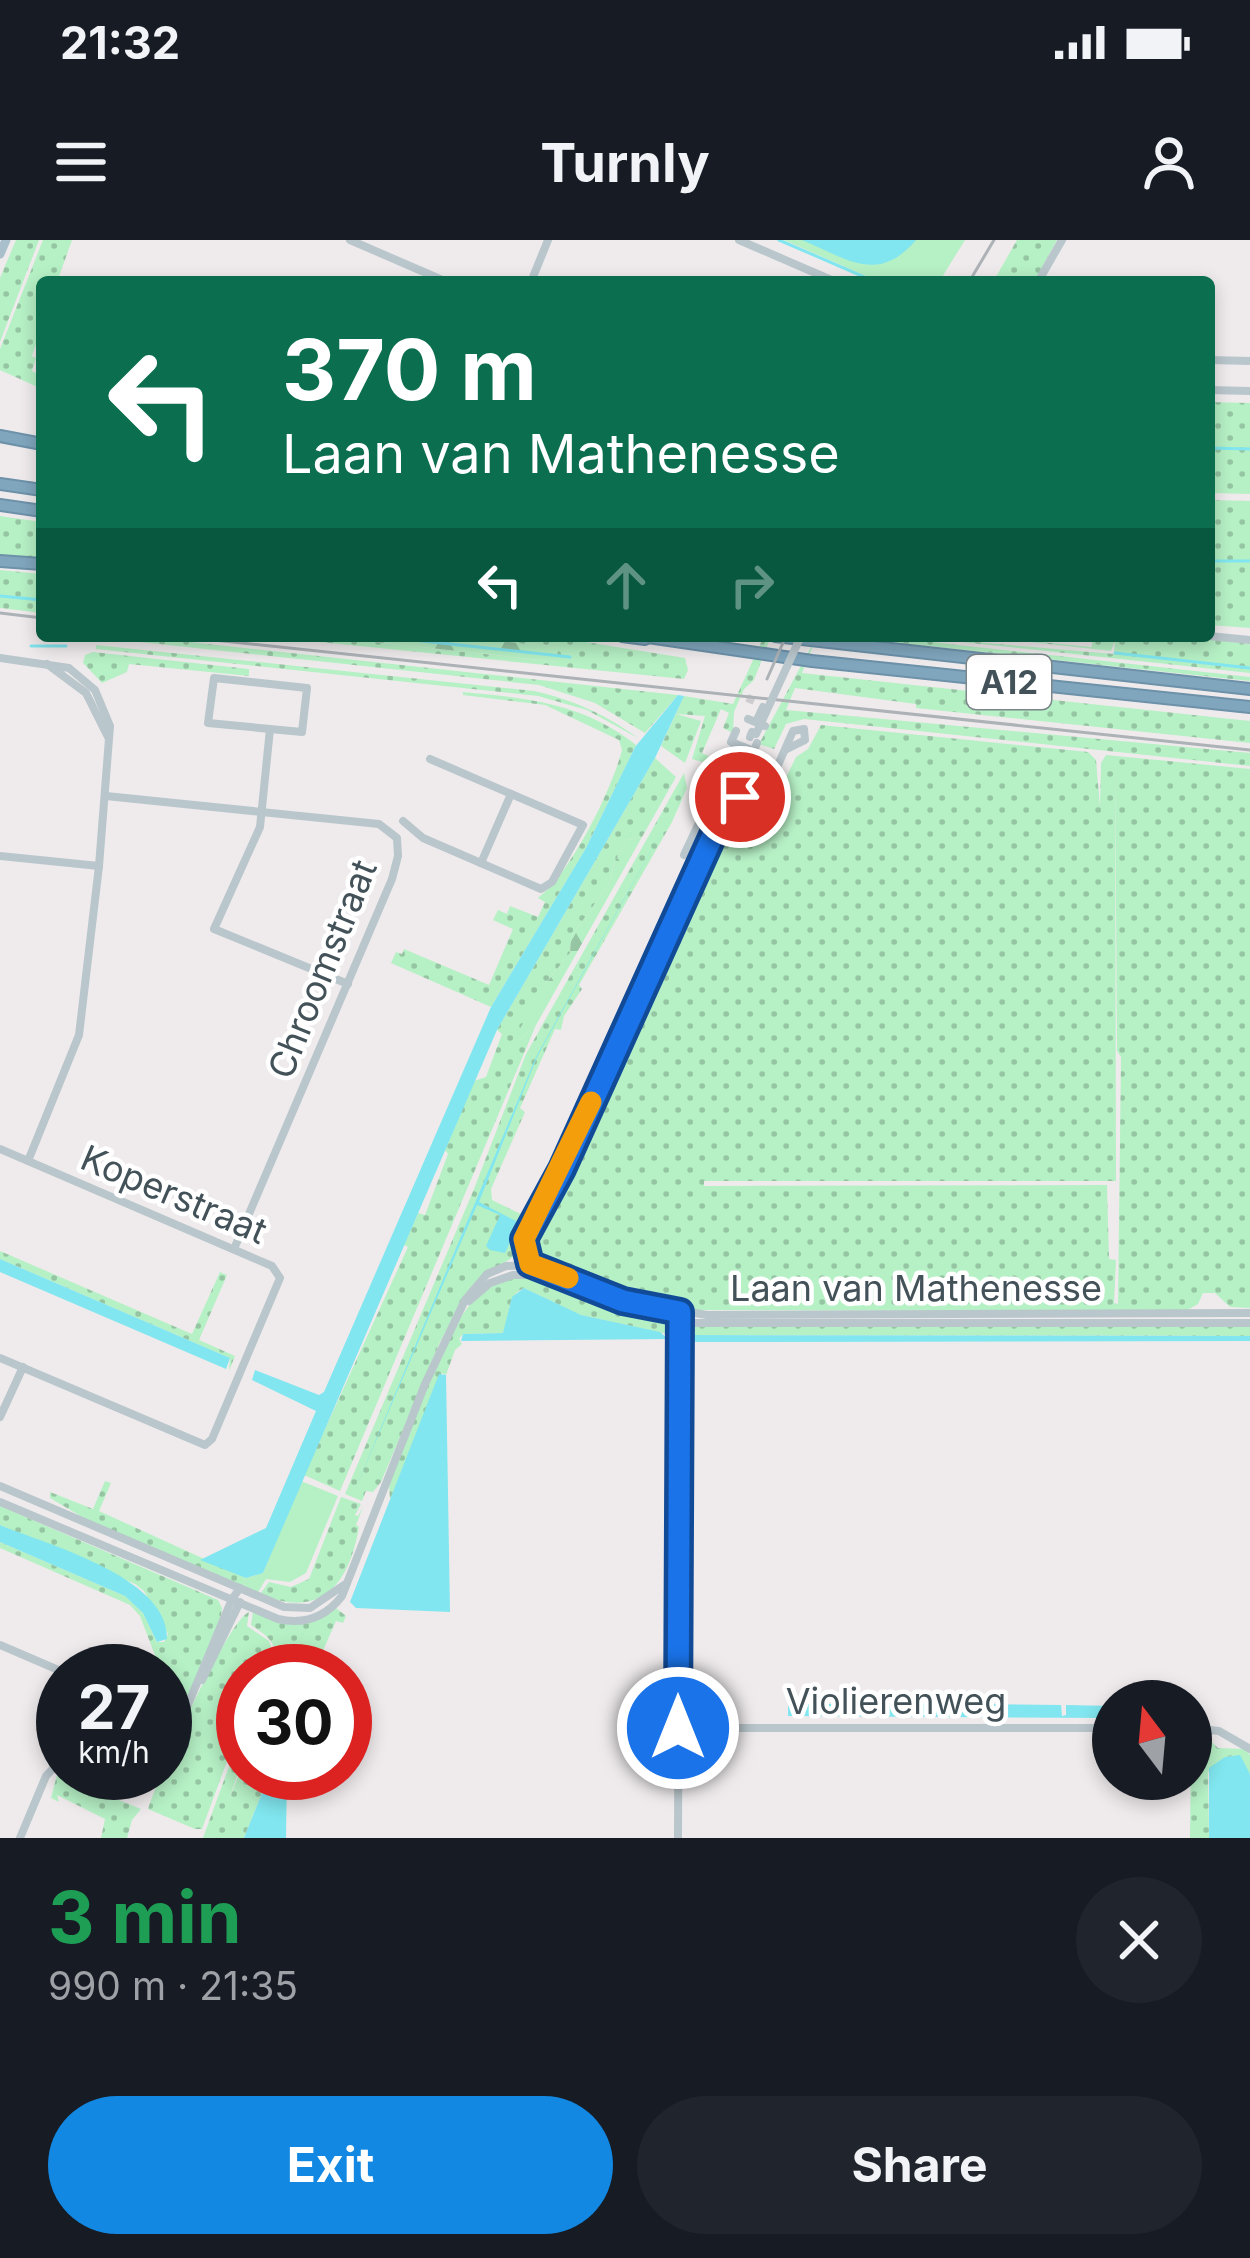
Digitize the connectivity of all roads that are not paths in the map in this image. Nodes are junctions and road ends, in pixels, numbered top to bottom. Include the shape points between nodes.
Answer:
1 (6, 240) edge
2 (548, 240) edge
3 (739, 240) edge
4 (1062, 240) edge
5 (354, 242) edge
6 (0, 254) edge
7 (433, 276) edge
8 (533, 276) edge
9 (822, 276) edge
10 (1041, 276) edge
11 (1215, 360) edge
12 (1250, 361) edge
13 (1215, 391) edge
14 (1250, 392) edge
15 (0, 436) edge
16 (36, 443) edge
17 (0, 484) edge
18 (36, 489) edge
19 (0, 506) edge
20 (36, 510) edge
21 (0, 561) edge
22 (36, 564) edge
23 (1215, 637) edge
24 (1250, 640) edge
25 (675, 642) edge
26 (678, 642) edge
27 (798, 642) edge
28 (830, 642) edge
29 (684, 643) junction
30 (0, 658) edge
31 (790, 659) junction
32 (803, 665) dead end
33 (1250, 688) edge
34 (766, 705) junction
35 (1250, 707) edge
36 (270, 729) junction
37 (736, 730) dead end
38 (752, 742) junction
39 (787, 749) dead end
40 (430, 759) dead end
41 (511, 794) junction
42 (106, 796) junction
43 (704, 811) junction
44 (262, 812) junction
45 (721, 819) junction
46 (403, 821) dead end
47 (684, 855) dead end
48 (0, 856) edge
49 (482, 863) junction
50 (99, 866) junction
51 (348, 984) junction
52 (0, 1149) edge
53 (28, 1161) junction
54 (234, 1249) junction
55 (525, 1267) junction
56 (1250, 1313) edge
57 (680, 1317) junction
58 (1250, 1323) edge
59 (0, 1358) edge
60 (23, 1367) junction
61 (0, 1417) edge
62 (0, 1486) edge
63 (0, 1502) edge
64 (345, 1584) junction
65 (240, 1588) junction
66 (236, 1600) junction
67 (0, 1645) edge
68 (36, 1660) edge
69 (192, 1697) edge
70 (678, 1728) junction
71 (1092, 1728) edge
72 (1212, 1730) edge
73 (1250, 1749) edge
74 (36, 1800) edge
75 (20, 1838) edge
76 (678, 1838) edge

1 - 6 main road
2 - 8 street
3 - 9 street
4 - 10 street
5 - 7 street
11 - 12 street
13 - 14 street
15 - 16 highway
17 - 18 highway
19 - 20 highway
21 - 22 highway
23 - 24 street
25 - 29 highway, A12
26 - 29 highway, A12
27 - 31 street, bridge
28 - 33 highway, A12
29 - 35 highway, A12
30 - 42 street via 46,663 86,693 110,740
31 - 32 street, bridge
31 - 34 street, bridge
34 - 38 street
34 - 38 street, bridge
36 - 36 street via 208,723 214,678 307,688 302,732
36 - 44 street
37 - 38 street via 731,742
38 - 43 street
39 - 45 street via 765,796 734,797
40 - 41 street
41 - 49 street
41 - 49 street via 584,825 545,888
42 - 44 street, Chroomstraat
42 - 50 street
43 - 45 street
43 - 47 street
44 - 51 street via 214,929
44 - 51 street, Chroomstraat via 379,824 397,838 392,879
45 - 55 street via 524,1239
46 - 49 street
48 - 50 street
50 - 53 street via 79,1036
51 - 54 street, Chroomstraat
52 - 53 street, Koperstraat
53 - 54 street, Koperstraat
54 - 60 street, Koperstraat via 272,1266 280,1282 212,1439 200,1444
55 - 57 street, Laan van Mathenesse via 620,1309
55 - 64 street via 464,1305
56 - 57 street, Laan van Mathenesse
57 - 58 street, Laan van Mathenesse
57 - 70 street
59 - 60 street
60 - 61 street
62 - 65 street
63 - 66 street
64 - 65 street via 297,1609
64 - 66 street via 327,1612 297,1622
65 - 66 street
66 - 69 street
67 - 68 street
70 - 71 street, Violierenweg
70 - 76 street
72 - 73 street
74 - 75 street

